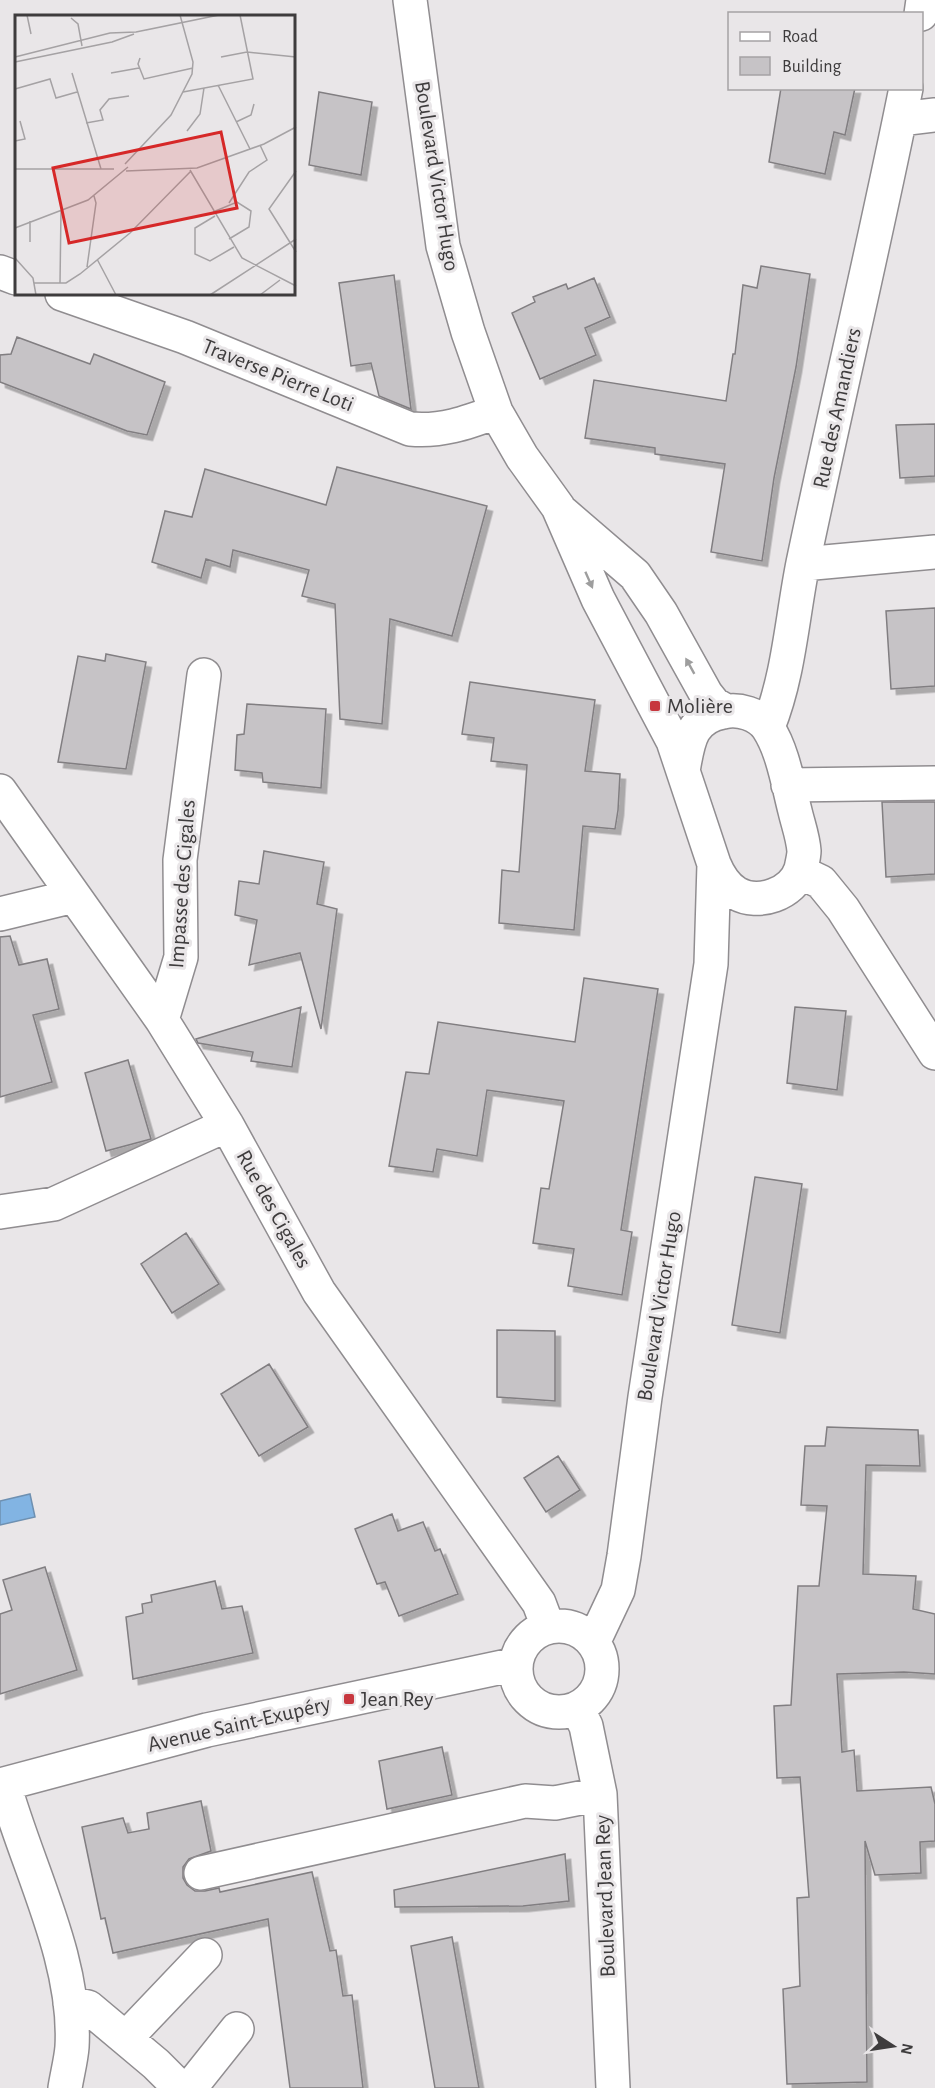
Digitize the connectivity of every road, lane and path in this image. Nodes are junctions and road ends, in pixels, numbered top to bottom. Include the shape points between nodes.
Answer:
1 (410, 0) edge
2 (903, 104) edge
3 (935, 115) edge
4 (0, 272) edge
5 (15, 278) edge
6 (68, 296) edge
7 (496, 412) junction
8 (558, 507) junction
9 (935, 552) edge
10 (803, 564) junction
11 (204, 675) dead end
12 (726, 711) junction
13 (768, 727) junction
14 (683, 771) junction
15 (935, 783) edge
16 (788, 785) junction
17 (0, 791) edge
18 (714, 864) junction
19 (800, 872) junction
20 (74, 896) junction
21 (754, 898) junction
22 (0, 914) edge
23 (711, 964) junction
24 (162, 1020) junction
25 (935, 1053) edge
26 (227, 1125) junction
27 (0, 1212) edge
28 (548, 1627) junction
29 (593, 1643) junction
30 (516, 1664) junction
31 (577, 1708) junction
32 (2, 1784) edge
33 (600, 1794) junction
34 (201, 1873) dead end
35 (205, 1955) dead end
36 (70, 2003) junction
37 (237, 2029) dead end
38 (126, 2038) junction
39 (65, 2088) edge
40 (180, 2088) edge
41 (190, 2088) edge
42 (613, 2088) edge

1 - 7 street, Boulevard Victor Hugo via 443,246
2 - 3 street
2 - 10 street, Rue des Amandiers
4 - 5 street
6 - 7 street, Traverse Pierre Loti via 185,337 410,429 432,431
7 - 8 street, Boulevard Victor Hugo
12 -> 8 street, Boulevard Victor Hugo via 706,694 635,575
8 -> 14 street, Boulevard Victor Hugo via 608,620 673,741
9 - 10 street
10 - 13 street, Rue des Amandiers via 788,656
11 - 24 street, Impasse des Cigales via 180,860 181,957
12 - 13 street via 741,711
12 - 14 street via 704,718 695,728
13 - 16 street
14 - 18 street, Boulevard Victor Hugo
15 - 16 street
16 - 19 street via 804,853
17 - 20 street, Rue des Cigales
18 - 21 street via 722,881 737,893
18 - 23 street, Boulevard Victor Hugo
19 - 21 street via 782,892
19 - 25 street via 821,882 843,909
20 - 22 street
20 - 24 street, Rue des Cigales
21 - 23 street, Boulevard Victor Hugo via 741,912
23 - 29 street, Boulevard Victor Hugo via 618,1590
24 - 26 street, Rue des Cigales
26 - 27 street via 54,1204
26 - 28 street, Rue des Cigales via 319,1292 539,1603
28 - 29 street via 573,1629
28 - 30 street via 526,1640
29 - 31 street via 602,1667 600,1680 587,1701
30 - 31 street via 517,1682 526,1698 541,1708 559,1712
30 - 32 street, Avenue Saint-Exupéry via 207,1730
31 - 33 street, Boulevard Jean Rey via 586,1726
32 - 36 street via 58,1946
33 - 34 street via 555,1803 525,1801
33 - 42 street, Boulevard Jean Rey
35 - 38 street
36 - 38 street via 88,2007
36 - 39 street via 72,2047
37 - 41 street
38 - 40 street

